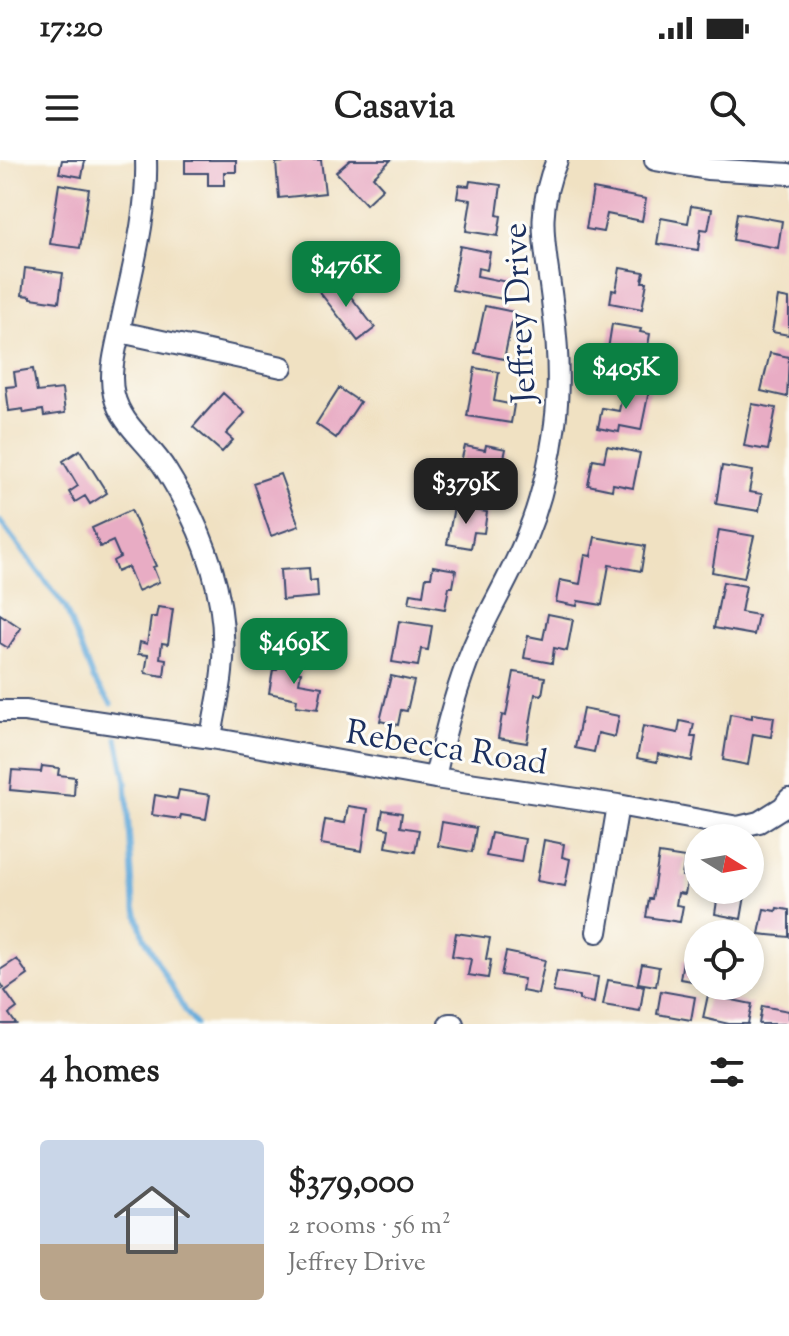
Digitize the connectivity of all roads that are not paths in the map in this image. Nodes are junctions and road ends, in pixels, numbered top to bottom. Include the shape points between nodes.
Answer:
1 (146, 160) edge
2 (557, 160) edge
3 (655, 160) edge
4 (789, 174) edge
5 (120, 332) junction
6 (282, 367) dead end
7 (0, 711) edge
8 (211, 738) junction
9 (435, 778) junction
10 (618, 805) junction
11 (787, 807) edge
12 (597, 932) dead end

1 - 5 street via 145,195
2 - 9 street, Jeffrey Drive via 543,210 558,363 555,424 528,535 472,650
3 - 4 street
5 - 6 street
5 - 8 street via 112,371 114,395 124,418 189,509 219,590 222,671
7 - 8 street, Rebecca Road
8 - 9 street, Rebecca Road
9 - 10 street, Rebecca Road
10 - 11 street, Rebecca Road via 738,827
10 - 12 street

